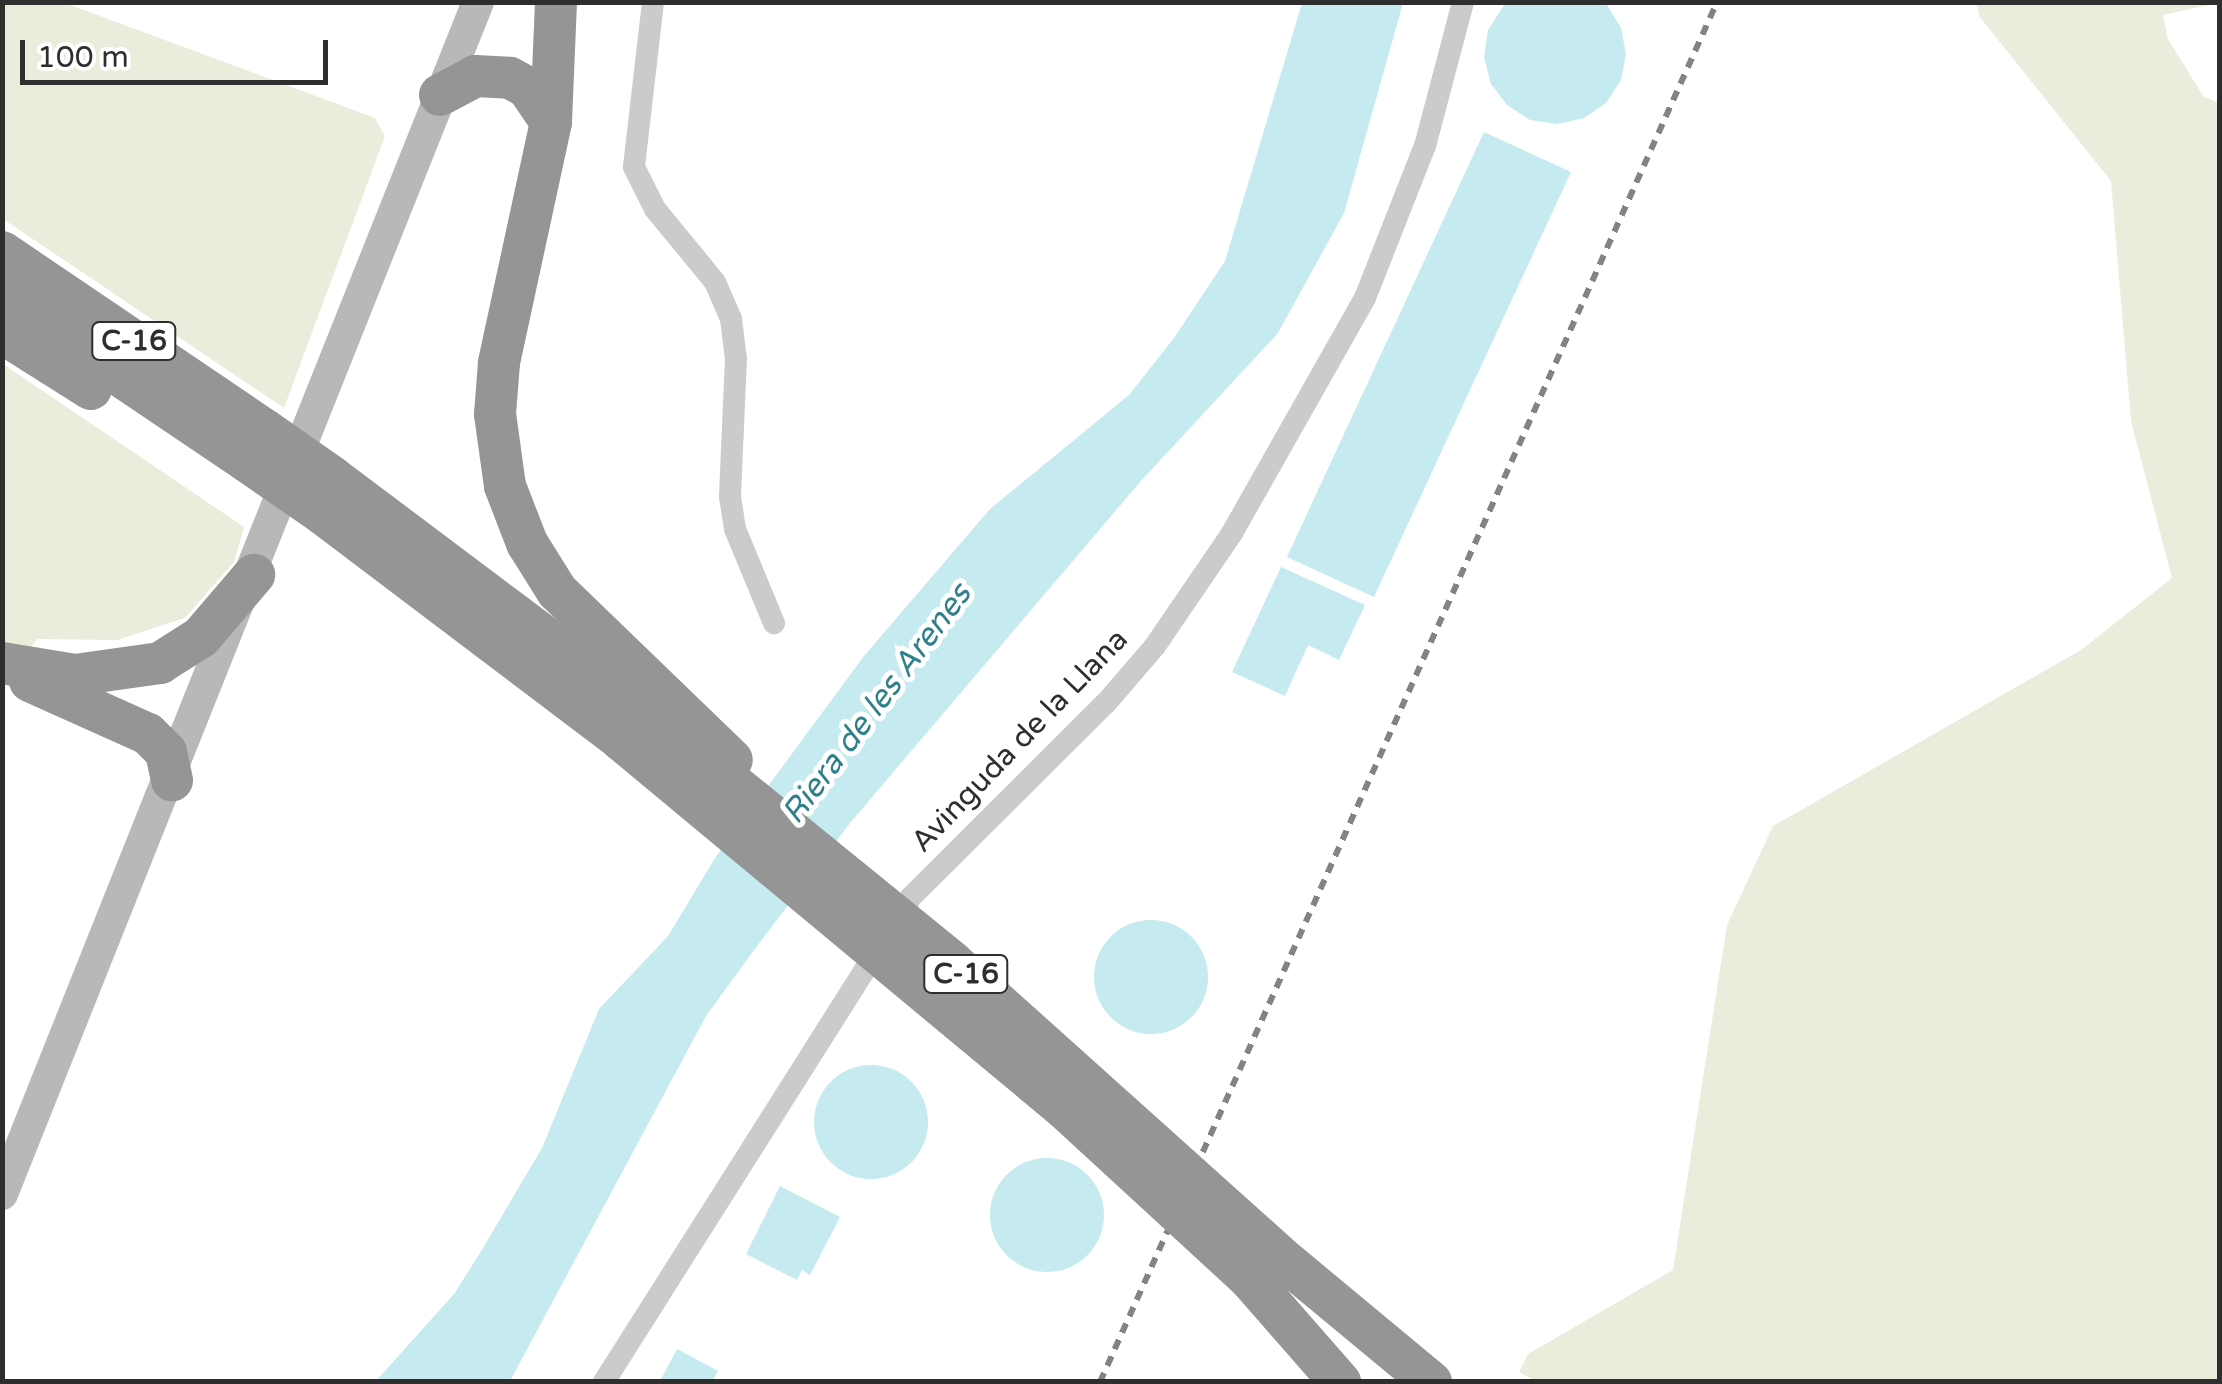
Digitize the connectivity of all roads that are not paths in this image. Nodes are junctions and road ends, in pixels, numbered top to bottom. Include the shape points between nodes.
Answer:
1 (478, 2) edge
2 (556, 2) edge
3 (654, 2) edge
4 (1464, 2) edge
5 (440, 95) junction
6 (550, 122) junction
7 (2, 252) edge
8 (2, 296) edge
9 (2, 334) edge
10 (252, 460) junction
11 (322, 508) junction
12 (254, 576) junction
13 (774, 623) dead end
14 (2, 666) edge
15 (643, 716) junction
16 (172, 780) junction
17 (2, 1194) edge
18 (1267, 1279) junction
19 (604, 1382) edge
20 (1311, 1382) edge
21 (1340, 1382) edge
22 (1431, 1382) edge

1 - 5 main road
2 - 6 highway
3 - 13 street via 634,167 655,209 715,282 731,319 736,358 730,498 735,529
4 - 19 street, Avinguda de la Llana via 1425,146 1365,298 1232,534 1106,704 911,897
5 - 6 highway via 474,76 510,78 527,87
5 - 12 main road
6 - 15 highway via 504,326 498,458 514,515
7 - 10 highway, C-16
8 - 10 highway, C-16
9 - 10 highway
10 - 11 highway, C-16, bridge
10 - 11 highway
11 - 15 highway, C-16
11 - 15 highway, C-16 via 495,642
12 - 14 highway via 201,637 160,662 75,674
12 - 16 main road
14 - 16 highway via 148,734 166,752
15 - 18 highway, C-16, bridge via 1064,1108
15 - 18 highway, C-16, bridge via 822,854 1090,1082
16 - 17 main road
18 - 20 highway, C-16
18 - 21 highway, C-16
18 - 22 highway, C-16

